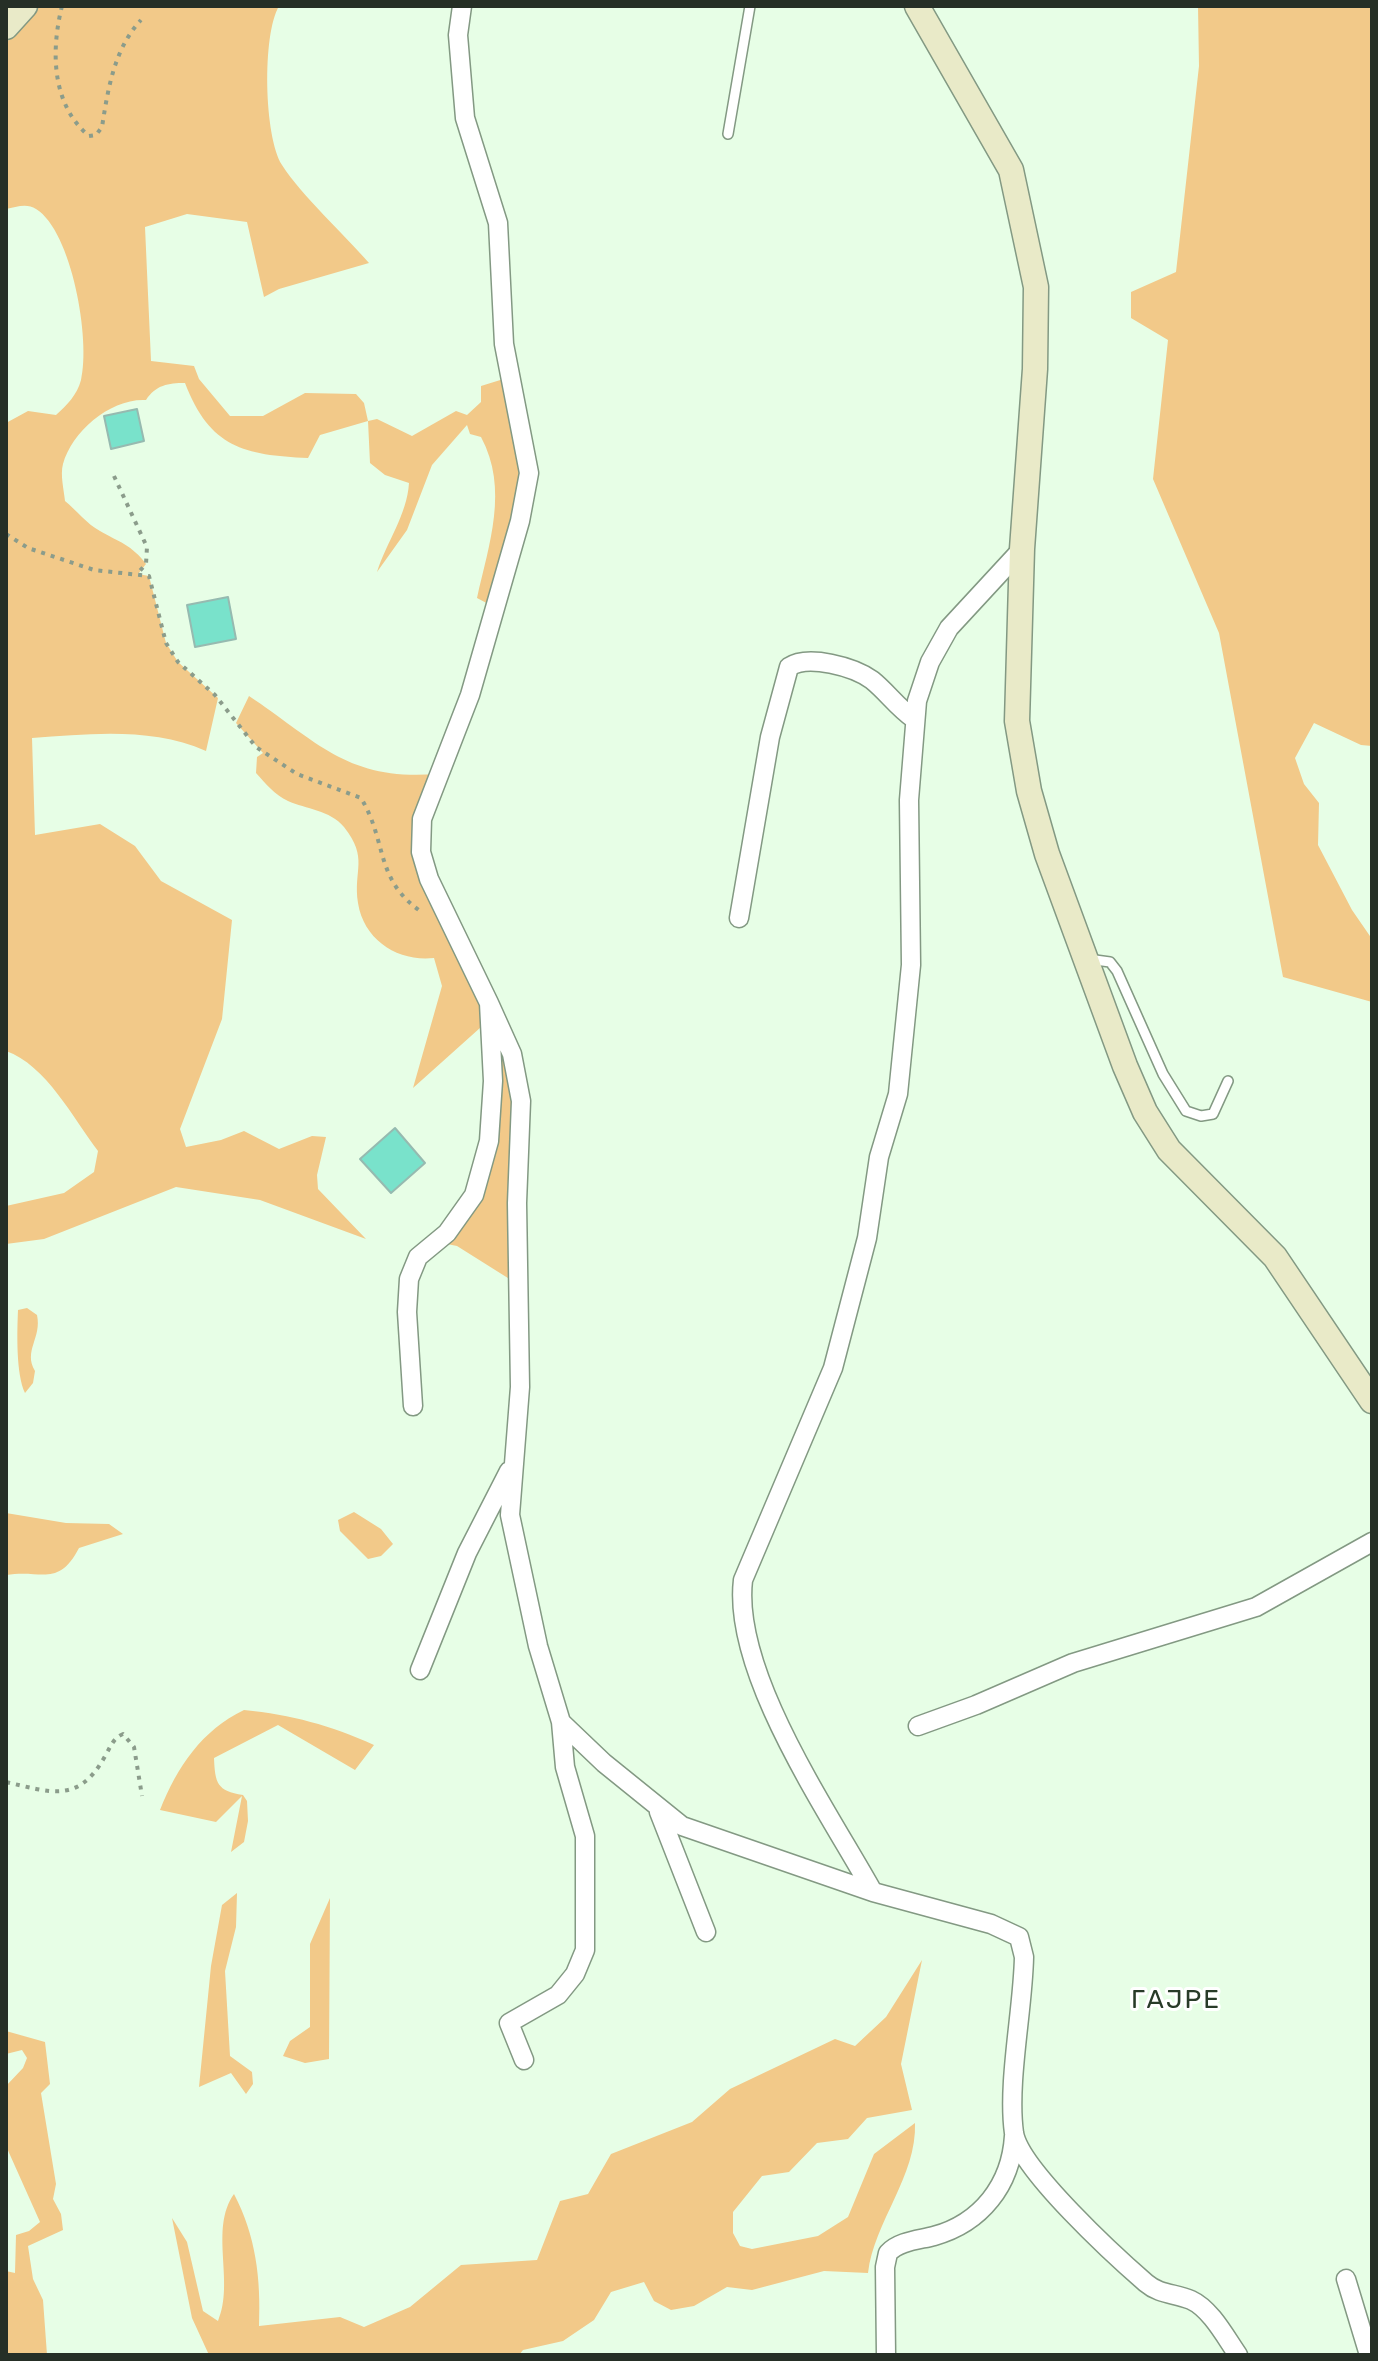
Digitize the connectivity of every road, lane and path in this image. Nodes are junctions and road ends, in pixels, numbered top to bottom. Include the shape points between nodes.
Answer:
1 (25, 6) edge
2 (62, 6) edge
3 (462, 6) edge
4 (750, 6) edge
5 (917, 6) edge
6 (141, 20) dead end
7 (6, 27) edge
8 (728, 134) dead end
9 (114, 476) dead end
10 (6, 534) edge
11 (1022, 549) junction
12 (137, 574) junction
13 (914, 719) junction
14 (428, 917) dead end
15 (739, 918) dead end
16 (1085, 959) junction
17 (489, 1003) junction
18 (1228, 1081) dead end
19 (1372, 1401) edge
20 (413, 1406) dead end
21 (514, 1461) junction
22 (1372, 1542) edge
23 (420, 1670) dead end
24 (561, 1722) junction
25 (918, 1726) dead end
26 (6, 1782) edge
27 (142, 1796) dead end
28 (656, 1807) junction
29 (873, 1892) junction
30 (706, 1932) dead end
31 (524, 2060) dead end
32 (1014, 2133) junction
33 (1346, 2279) dead end
34 (886, 2355) edge
35 (1238, 2355) edge
36 (1369, 2355) edge

1 - 7 main road
2 - 6 path via 54,65 73,115 89,136 102,127 116,62
3 - 17 street via 458,35 463,104 498,223 504,344 529,473 496,608 465,710 429,792 420,840 429,879
4 - 8 lane
5 - 11 main road via 1011,170 1029,244 1036,287 1035,369
9 - 12 path via 147,547 146,564
10 - 12 path via 28,548 94,570
11 - 13 street via 945,635 923,679
11 - 16 main road via 1017,721 1029,791
12 - 14 path via 149,576 159,627 172,653 215,695 256,747 297,774 361,798 394,888
13 - 15 street via 861,674 813,661 789,667 770,737
13 - 29 street via 911,965 898,1094 833,1368 749,1563 741,1598 744,1631 779,1723
16 - 18 lane via 1110,962 1117,971 1163,1074 1186,1111 1213,1114
16 - 19 main road via 1145,1112 1169,1150 1275,1257
17 - 20 street via 493,1101 479,1181 464,1213 418,1257 409,1279
17 - 21 street via 512,1054 521,1101 520,1387
21 - 23 street via 467,1553
21 - 24 street via 512,1533
22 - 25 street via 1256,1607 1073,1663
24 - 28 street
24 - 31 street via 565,1767 585,1836 586,1946 561,1992 509,2023
26 - 27 path via 52,1791 76,1789 95,1774 123,1734 134,1747
28 - 29 street via 700,1833
28 - 30 street
29 - 32 street via 991,1924 1019,1937 1024,1978
32 - 34 street via 1007,2172 974,2218 888,2253
32 - 35 street via 1027,2159 1114,2255 1159,2292 1192,2301 1206,2311
33 - 36 street

